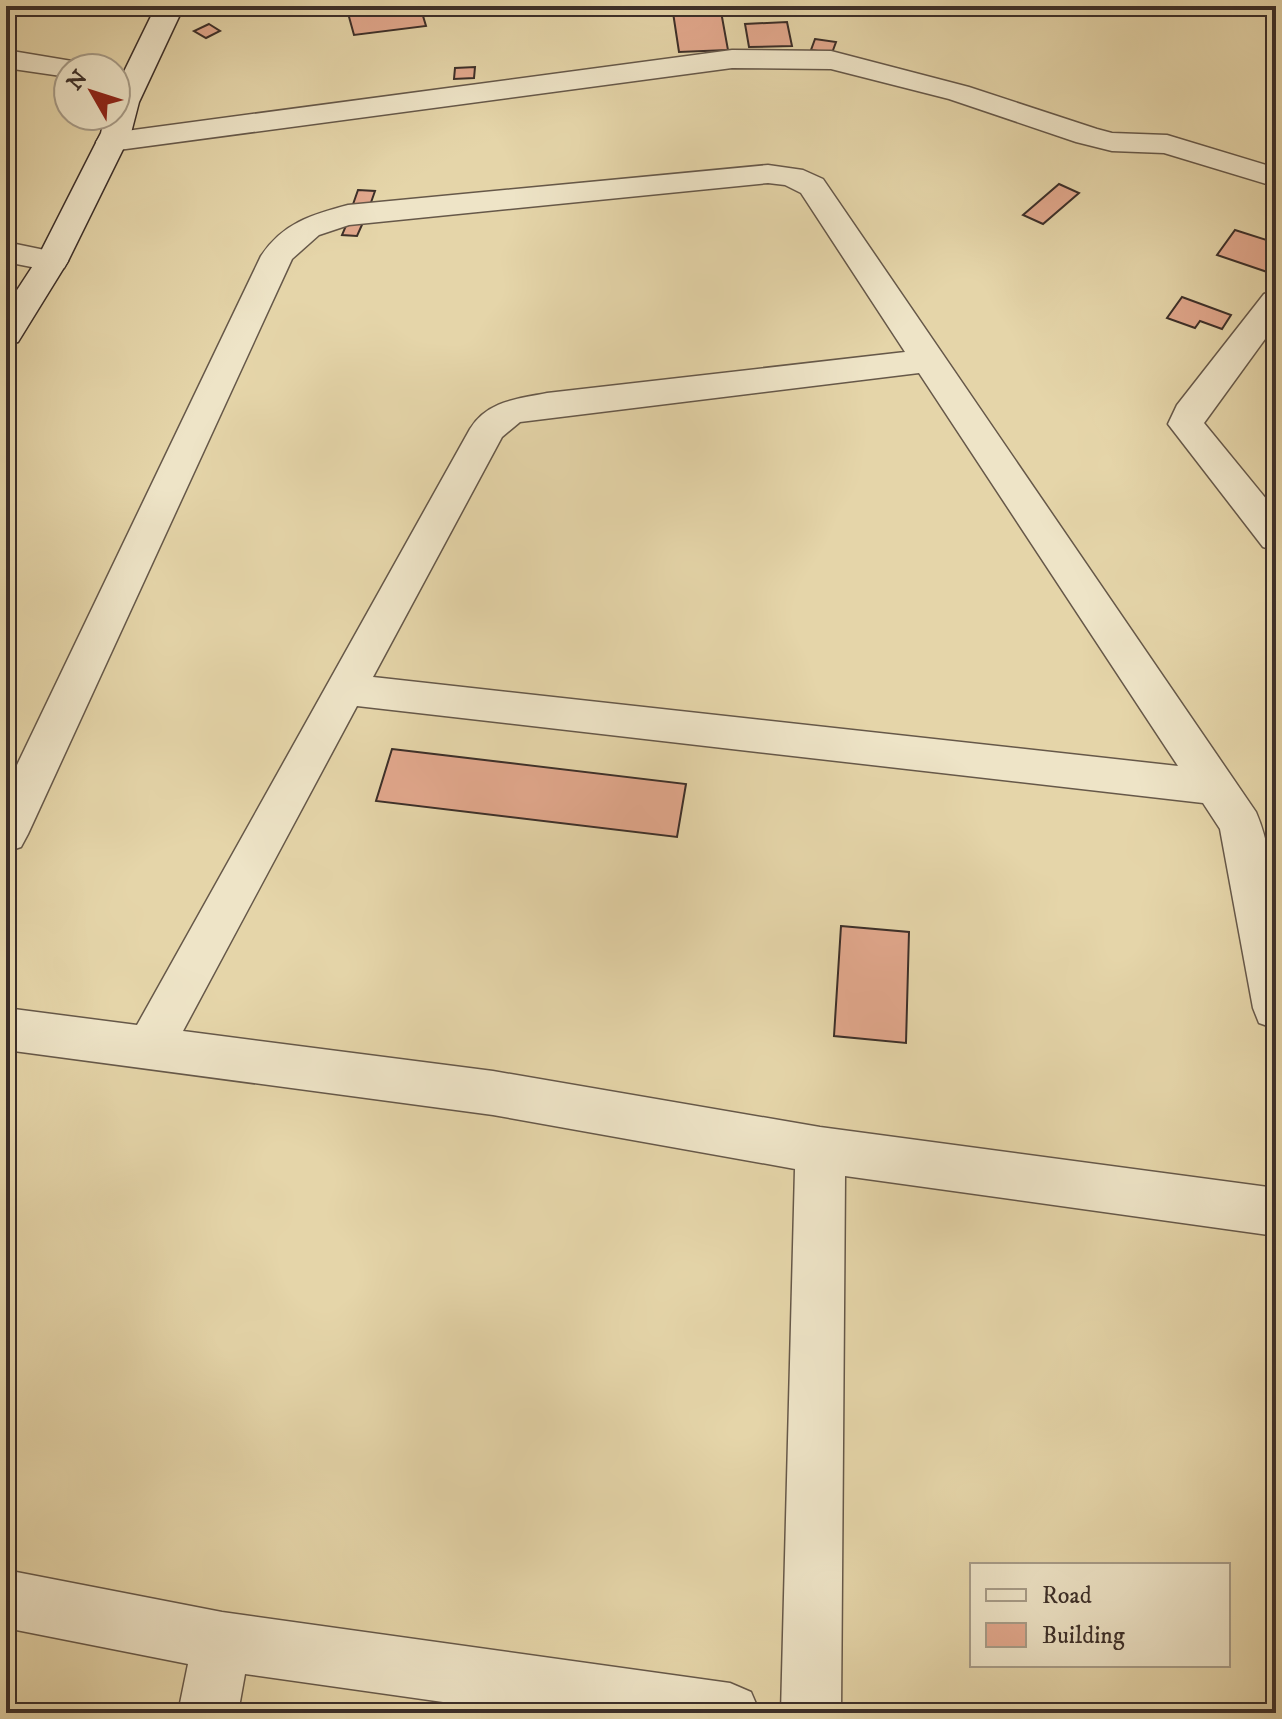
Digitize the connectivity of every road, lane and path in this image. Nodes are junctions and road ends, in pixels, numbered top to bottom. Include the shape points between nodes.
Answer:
1 (170, 6) edge
2 (6, 59) edge
3 (52, 66) edge
4 (132, 68) edge
5 (114, 132) edge
6 (111, 142) junction
7 (1276, 178) edge
8 (6, 252) edge
9 (52, 261) junction
10 (1270, 319) edge
11 (6, 334) edge
12 (930, 360) junction
13 (1276, 537) edge
14 (343, 689) junction
15 (1216, 787) junction
16 (6, 834) edge
17 (1276, 1008) edge
18 (6, 1029) edge
19 (150, 1046) junction
20 (820, 1150) junction
21 (1276, 1212) edge
22 (6, 1599) edge
23 (222, 1641) junction
24 (208, 1713) edge
25 (730, 1713) edge
26 (811, 1713) edge

1 - 4 street
2 - 3 street
5 - 6 street
6 - 7 street via 716,61 831,60 959,93 1100,139 1167,144
6 - 9 street
8 - 9 street
9 - 11 street
10 - 13 street via 1186,424
12 - 14 street via 509,412 488,429
12 - 15 street
12 - 16 street via 812,186 792,177 768,174 363,214 312,224 292,236 277,256
14 - 15 street
14 - 19 street
15 - 17 street via 1241,825
18 - 19 street
19 - 20 street via 493,1093
20 - 21 street
20 - 26 street
22 - 23 street
23 - 24 street
23 - 25 street

